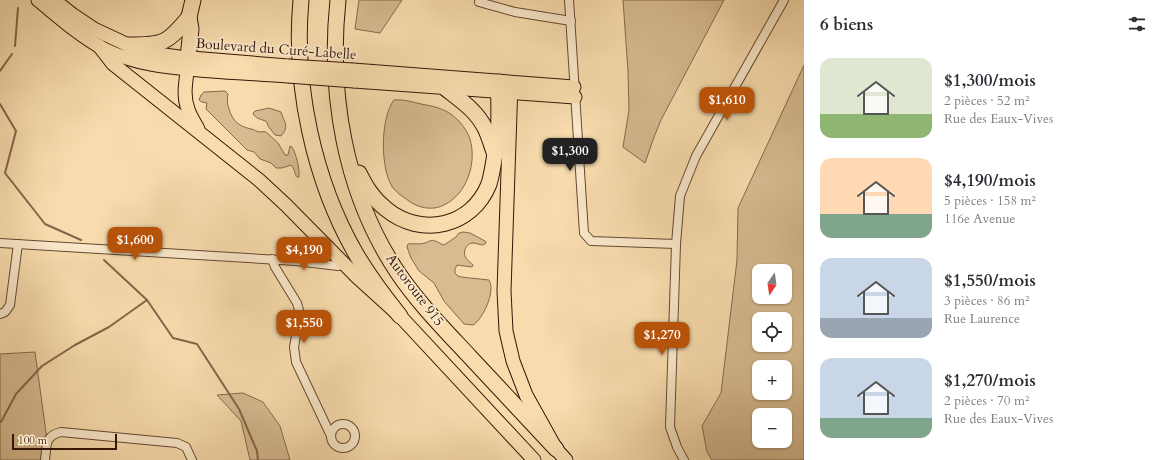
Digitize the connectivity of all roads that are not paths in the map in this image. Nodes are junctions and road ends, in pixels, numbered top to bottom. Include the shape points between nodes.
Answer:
1 (38, 0) edge
2 (54, 0) edge
3 (193, 0) edge
4 (301, 0) edge
5 (338, 0) edge
6 (569, 0) edge
7 (784, 0) edge
8 (479, 2) dead end
9 (189, 18) junction
10 (571, 22) junction
11 (129, 45) junction
12 (99, 46) junction
13 (188, 64) junction
14 (353, 76) junction
15 (445, 88) junction
16 (505, 88) junction
17 (575, 92) junction
18 (201, 134) junction
19 (346, 149) junction
20 (495, 154) junction
21 (0, 243) edge
22 (18, 244) junction
23 (676, 244) junction
24 (272, 259) junction
25 (343, 266) junction
26 (0, 314) edge
27 (400, 316) junction
28 (331, 436) dead end
29 (561, 455) edge
30 (45, 460) edge
31 (192, 460) edge
32 (534, 460) edge
33 (684, 460) edge

1 - 12 main road, Boulevard du Curé-Labelle
2 - 11 main road, Boulevard du Curé-Labelle via 94,29
3 - 9 highway
4 - 27 highway, Autoroute 915 via 303,86 321,172 351,246 375,284
5 - 19 highway, Autoroute 915 via 335,32 336,81
6 - 10 street
7 - 23 street via 696,156 680,196
8 - 10 street via 515,12
9 - 11 highway via 177,32 164,41
9 - 13 highway via 191,29
10 - 17 street
11 - 13 main road, Boulevard du Curé-Labelle via 142,52
12 - 13 main road, Boulevard du Curé-Labelle via 140,62 162,66
12 - 18 main road via 113,64
13 - 14 main road, Boulevard du Curé-Labelle, bridge
13 - 18 main road via 186,104
14 - 15 main road, Boulevard du Curé-Labelle
14 - 16 main road, Boulevard du Curé-Labelle via 472,79
15 - 16 main road, Boulevard du Curé-Labelle
15 - 20 highway via 467,104 480,119
16 - 17 main road
16 - 20 highway
16 - 29 main road via 506,332 520,381
17 - 23 street via 584,233 591,241
18 - 25 main road via 274,193 310,228
19 - 20 highway via 368,191 382,206 405,220 427,225 454,221 477,204 485,193
19 - 29 highway, Autoroute 915 via 367,217 399,274 441,325
21 - 22 street
22 - 24 street
22 - 26 street via 10,305
23 - 33 street via 670,426
24 - 25 street
24 - 28 street via 297,303 300,314 294,347 296,362
25 - 27 main road
27 - 32 main road
30 - 31 street via 47,440 53,434 61,432 178,443 186,447

